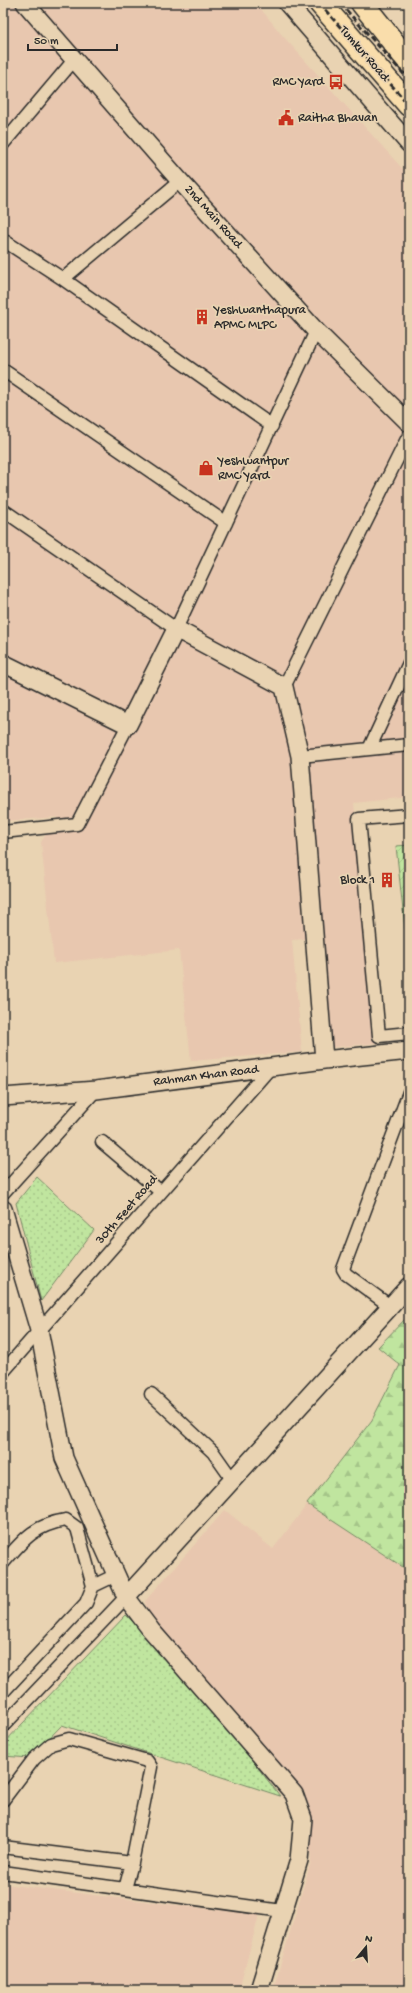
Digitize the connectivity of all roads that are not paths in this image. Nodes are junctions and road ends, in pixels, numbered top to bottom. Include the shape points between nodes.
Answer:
1 (25, 3) edge
2 (287, 3) edge
3 (320, 3) edge
4 (362, 3) edge
5 (74, 60) junction
6 (409, 62) edge
7 (409, 105) edge
8 (3, 144) edge
9 (409, 144) edge
10 (180, 181) junction
11 (3, 240) edge
12 (63, 279) junction
13 (316, 331) junction
14 (3, 370) edge
15 (409, 423) edge
16 (272, 426) junction
17 (409, 435) edge
18 (3, 510) edge
19 (226, 523) junction
20 (176, 629) junction
21 (3, 663) edge
22 (409, 663) edge
23 (284, 687) junction
24 (128, 725) junction
25 (409, 745) edge
26 (369, 750) junction
27 (300, 756) junction
28 (409, 815) edge
29 (3, 832) edge
30 (409, 1033) edge
31 (379, 1036) junction
32 (409, 1050) edge
33 (381, 1054) junction
34 (324, 1060) junction
35 (271, 1067) junction
36 (96, 1090) junction
37 (409, 1092) edge
38 (3, 1096) edge
39 (102, 1142) dead end
40 (161, 1192) junction
41 (3, 1193) edge
42 (3, 1209) edge
43 (409, 1286) edge
44 (390, 1306) junction
45 (39, 1330) junction
46 (3, 1372) edge
47 (151, 1394) dead end
48 (232, 1478) junction
49 (3, 1563) edge
50 (116, 1575) junction
51 (93, 1586) junction
52 (126, 1597) junction
53 (3, 1692) edge
54 (3, 1726) edge
55 (3, 1800) edge
56 (3, 1847) edge
57 (132, 1863) junction
58 (3, 1872) edge
59 (125, 1889) junction
60 (282, 1911) junction
61 (259, 1990) edge

1 - 5 street, 2nd Main Road
2 - 9 street
3 - 7 highway, Tumkur Road
4 - 6 highway
5 - 8 street
5 - 10 street, 2nd Main Road
10 - 12 street
10 - 13 street, 2nd Main Road
11 - 12 street
12 - 16 street
13 - 15 street, 2nd Main Road
13 - 16 street
14 - 19 street
16 - 19 street
17 - 23 street
18 - 20 street
19 - 20 street
20 - 23 street
20 - 24 street
21 - 24 street
22 - 26 street
23 - 27 street
24 - 29 street via 77,824
25 - 26 street
26 - 27 street
27 - 34 street
28 - 31 street via 359,819
30 - 31 street
31 - 33 street
32 - 33 street, Rahman Khan Road
33 - 34 street, Rahman Khan Road
34 - 35 street, Rahman Khan Road
35 - 36 street, Rahman Khan Road
35 - 40 street, 30th Feet Road
36 - 38 street, Rahman Khan Road
36 - 41 street
37 - 44 street via 343,1269 346,1274
39 - 40 street
40 - 45 street, 30th Feet Road
42 - 45 street
43 - 44 street
44 - 48 street
45 - 46 street, 30th Feet Road
45 - 50 street via 64,1458
47 - 48 street via 213,1452
48 - 52 street
49 - 51 street via 23,1539 48,1523 66,1520 77,1528
50 - 51 street
50 - 52 street
51 - 53 street via 86,1604
52 - 54 street
52 - 60 street via 151,1630 294,1794 303,1819 299,1860
55 - 57 street via 34,1759 51,1744 69,1738 148,1761 151,1767
56 - 57 street
57 - 59 street
58 - 59 street
59 - 60 street
60 - 61 street

